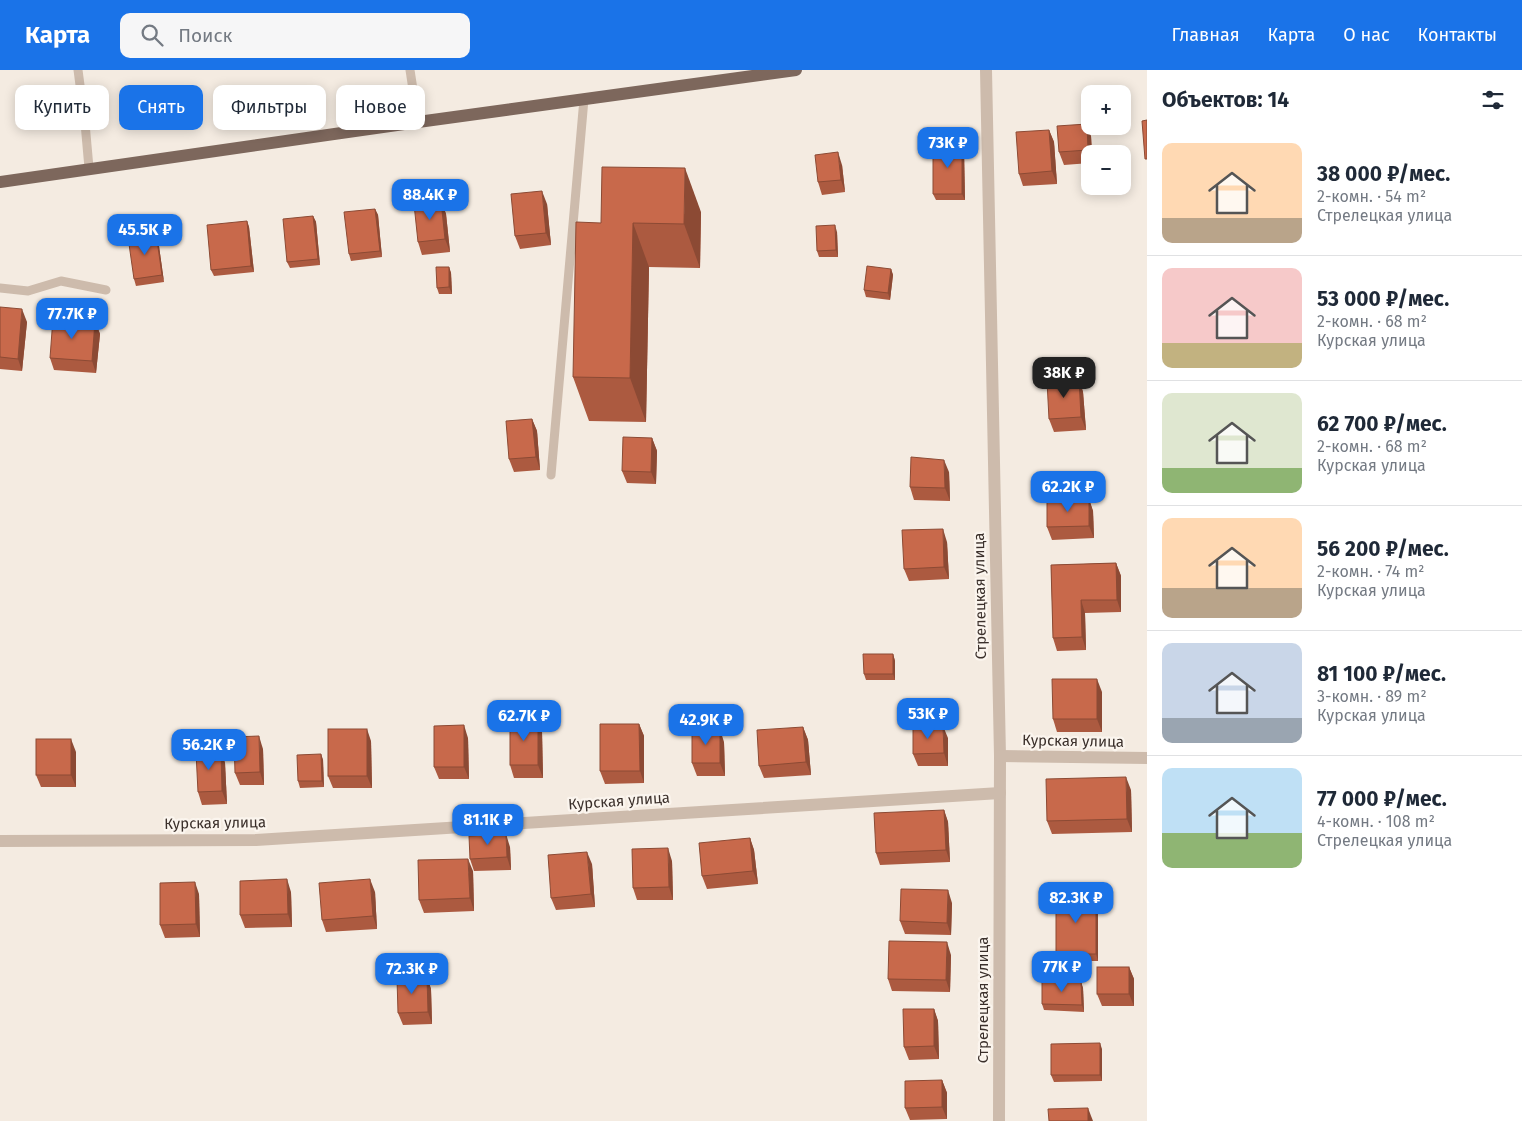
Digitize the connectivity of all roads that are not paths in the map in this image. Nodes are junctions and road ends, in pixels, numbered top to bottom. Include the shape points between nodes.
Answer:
1 (78, 70) edge
2 (410, 70) edge
3 (796, 70) edge
4 (986, 70) edge
5 (412, 85) edge
6 (584, 100) junction
7 (425, 121) edge
8 (361, 130) edge
9 (89, 168) junction
10 (0, 182) edge
11 (0, 288) edge
12 (106, 290) dead end
13 (551, 475) dead end
14 (1000, 756) junction
15 (1147, 758) edge
16 (1000, 793) junction
17 (0, 841) edge
18 (999, 1121) edge

1 - 9 lane
2 - 5 lane
3 - 6 main road
4 - 14 street, Стрелецкая улица
6 - 7 main road
6 - 13 lane
8 - 9 main road
9 - 10 main road
11 - 12 lane via 28,291 61,281
14 - 15 street, Курская улица
14 - 16 street, Стрелецкая улица
16 - 17 street, Курская улица via 256,840
16 - 18 street, Стрелецкая улица

